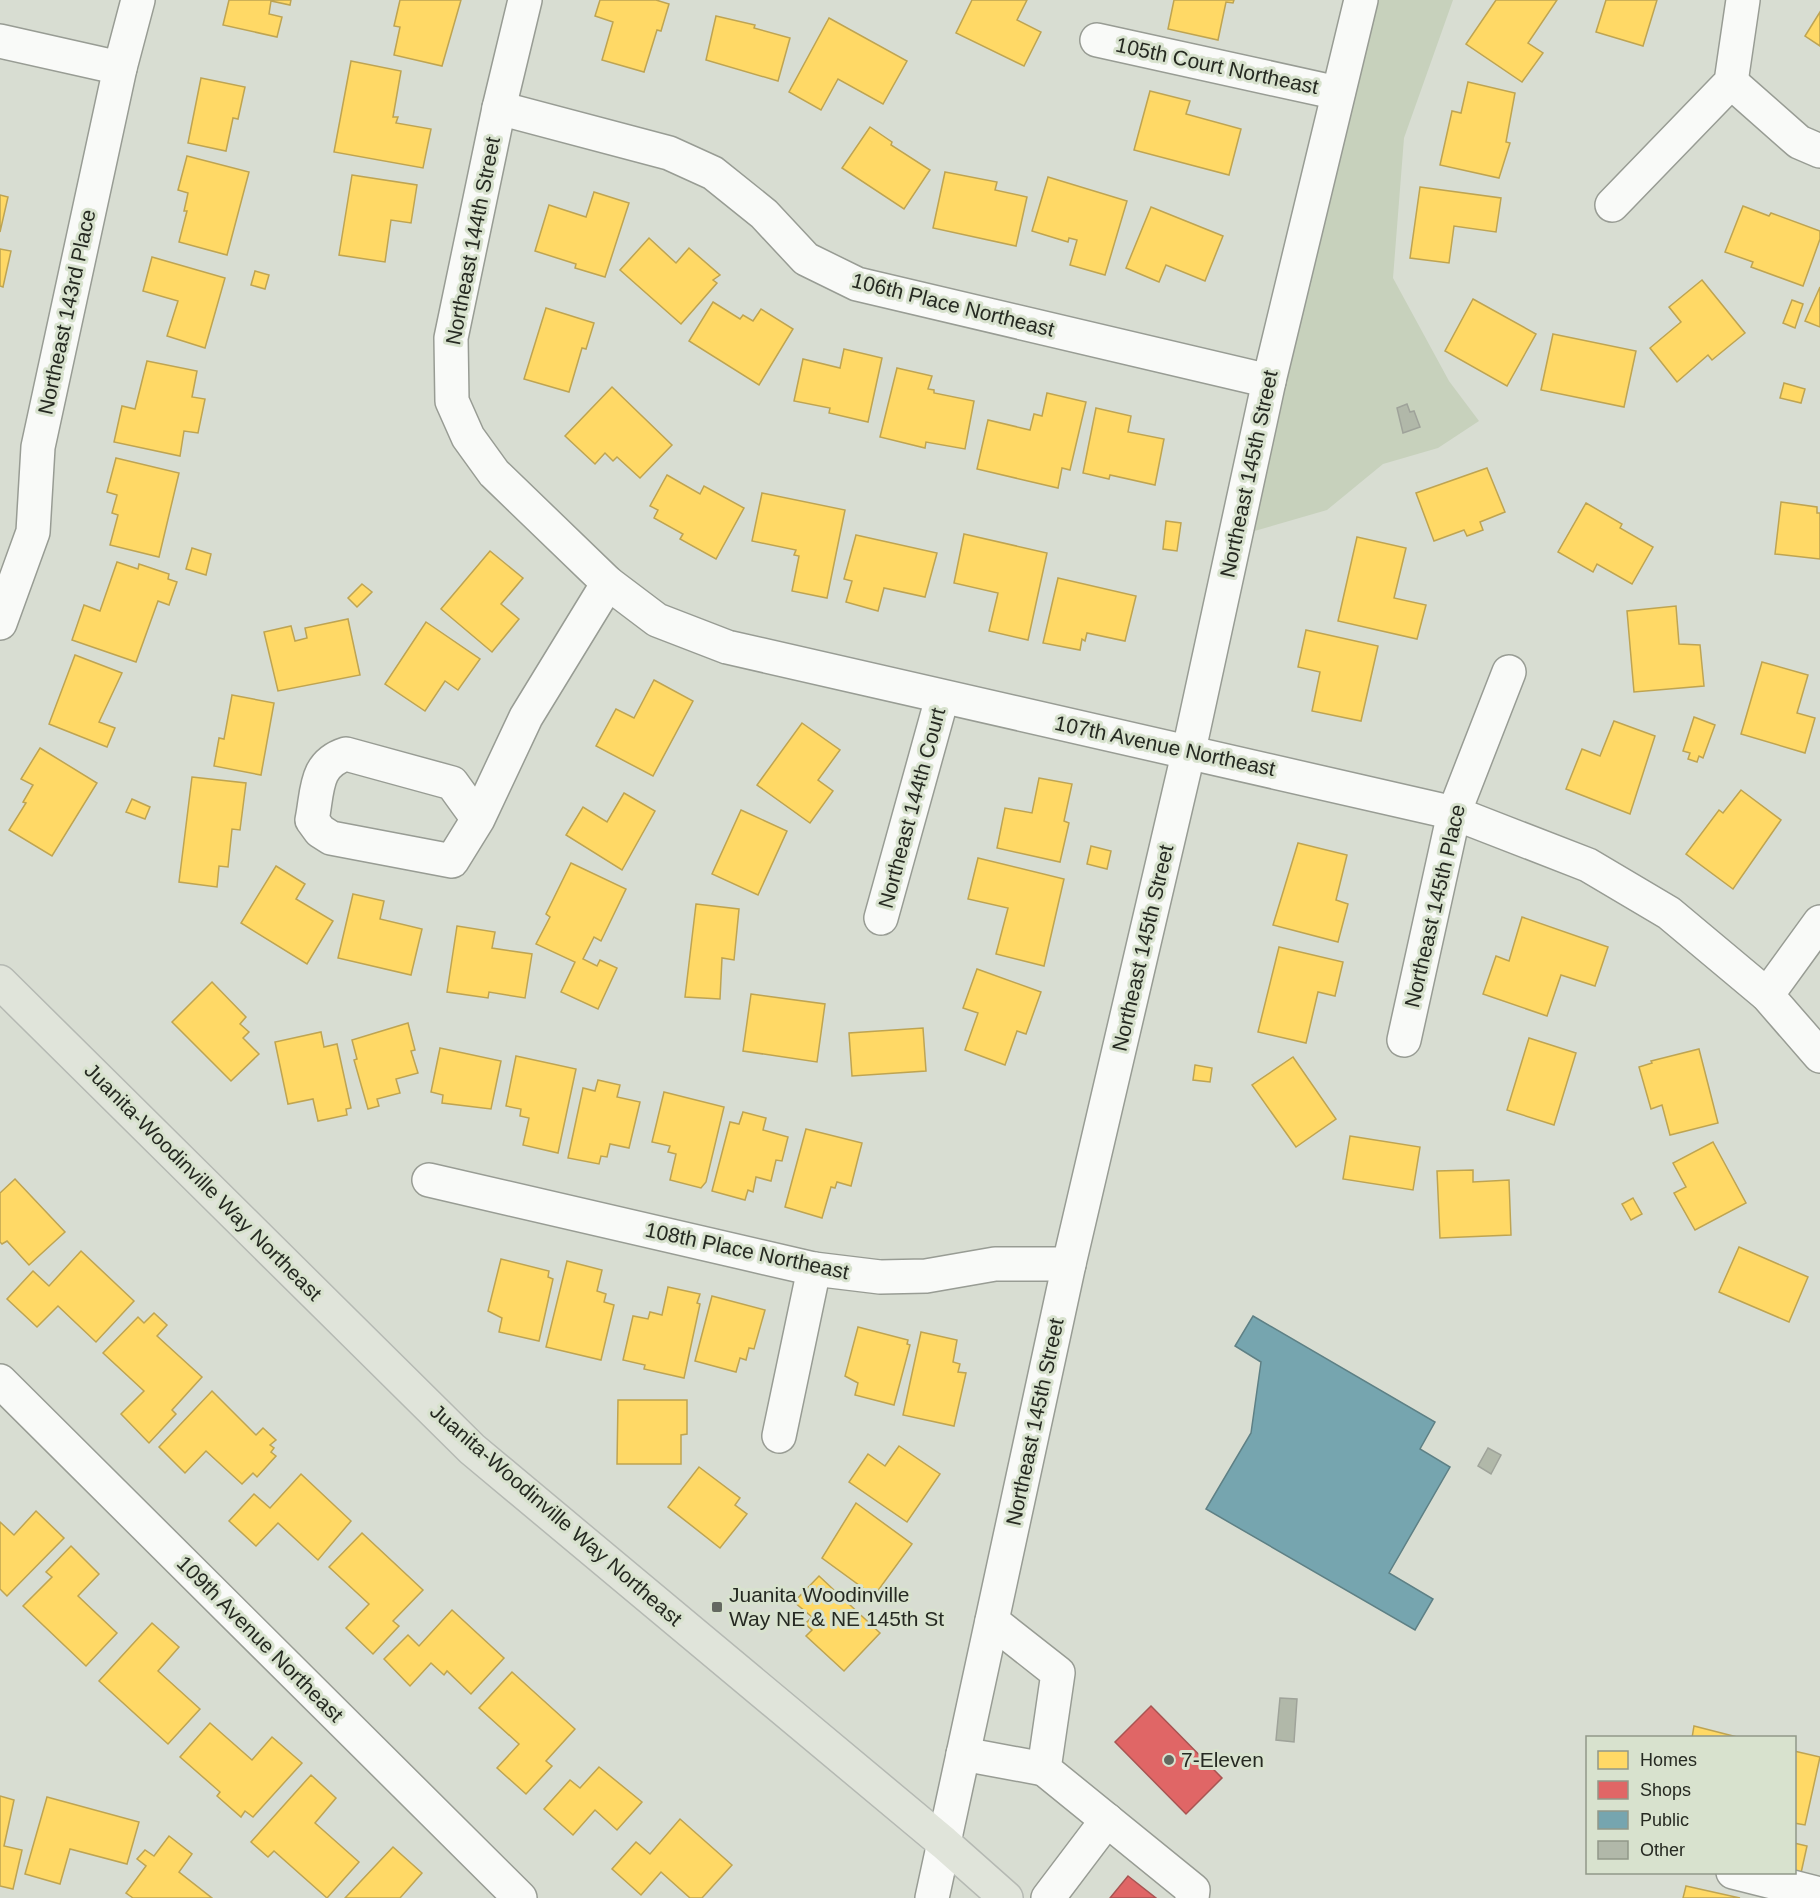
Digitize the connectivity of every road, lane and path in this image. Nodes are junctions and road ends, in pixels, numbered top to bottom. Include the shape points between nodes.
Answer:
1 (138, 0) edge
2 (525, 0) edge
3 (1361, 0) edge
4 (1743, 0) edge
5 (1097, 40) dead end
6 (0, 41) edge
7 (120, 68) junction
8 (1731, 82) junction
9 (1338, 93) junction
10 (499, 108) junction
11 (1820, 151) edge
12 (1612, 206) dead end
13 (1269, 381) junction
14 (494, 473) joint
15 (608, 584) junction
16 (0, 623) edge
17 (1509, 672) dead end
18 (942, 698) junction
19 (1189, 750) junction
20 (1454, 813) junction
21 (478, 819) junction
22 (881, 918) dead end
23 (1820, 922) edge
24 (0, 982) edge
25 (1767, 994) junction
26 (1404, 1040) dead end
27 (1820, 1056) edge
28 (429, 1180) dead end
29 (1069, 1264) junction
30 (814, 1269) junction
31 (0, 1381) edge
32 (779, 1436) dead end
33 (992, 1621) junction
34 (963, 1754) junction
35 (1044, 1769) junction
36 (1107, 1820) junction
37 (944, 1843) junction
38 (1741, 1874) edge
39 (1820, 1894) edge
40 (520, 1898) edge
41 (932, 1898) edge
42 (1006, 1898) edge
43 (1048, 1898) edge
44 (1192, 1898) edge

1 - 7 street, Northeast 143rd Place
2 - 10 street, Northeast 144th Street
3 - 9 street, Northeast 145th Street
4 - 8 street
5 - 9 street, 105th Court Northeast
6 - 7 street
7 - 16 street, Northeast 143rd Place via 38,447 33,532
8 - 11 street via 1799,142
8 - 12 street
9 - 13 street, Northeast 145th Street
10 - 13 street, 106th Place Northeast via 669,153 713,174 764,214 806,259 857,285
10 - 14 street, Northeast 144th Street via 451,338 452,401 468,437
13 - 19 street, Northeast 145th Street
14 - 15 street, 107th Avenue Northeast
15 - 18 street, 107th Avenue Northeast via 657,620 727,648
15 - 21 street via 526,717
17 - 20 street, Northeast 145th Place
18 - 19 street, 107th Avenue Northeast
18 - 22 street, Northeast 144th Court
19 - 20 street, 107th Avenue Northeast
19 - 29 street, Northeast 145th Street
20 - 25 street, 107th Avenue Northeast via 1588,865 1669,913
20 - 26 street, Northeast 145th Place
21 - 21 street via 452,783 346,754 330,759 322,769 312,820 331,838 452,861
23 - 25 street
24 - 37 main road, Juanita-Woodinville Way Northeast via 471,1449
25 - 27 street, 107th Avenue Northeast
28 - 30 street, 108th Place Northeast
29 - 30 street, 108th Place Northeast via 995,1264 926,1275 880,1277
29 - 33 street, Northeast 145th Street
30 - 32 street
31 - 40 street, 109th Avenue Northeast
33 - 34 street, Northeast 145th Street
33 - 35 street via 1058,1673
34 - 35 street
34 - 37 street, Northeast 145th Street
35 - 36 street
36 - 43 street
36 - 44 street via 1193,1890
37 - 41 street, Northeast 145th Street
37 - 42 main road, Juanita-Woodinville Way Northeast
38 - 39 street

